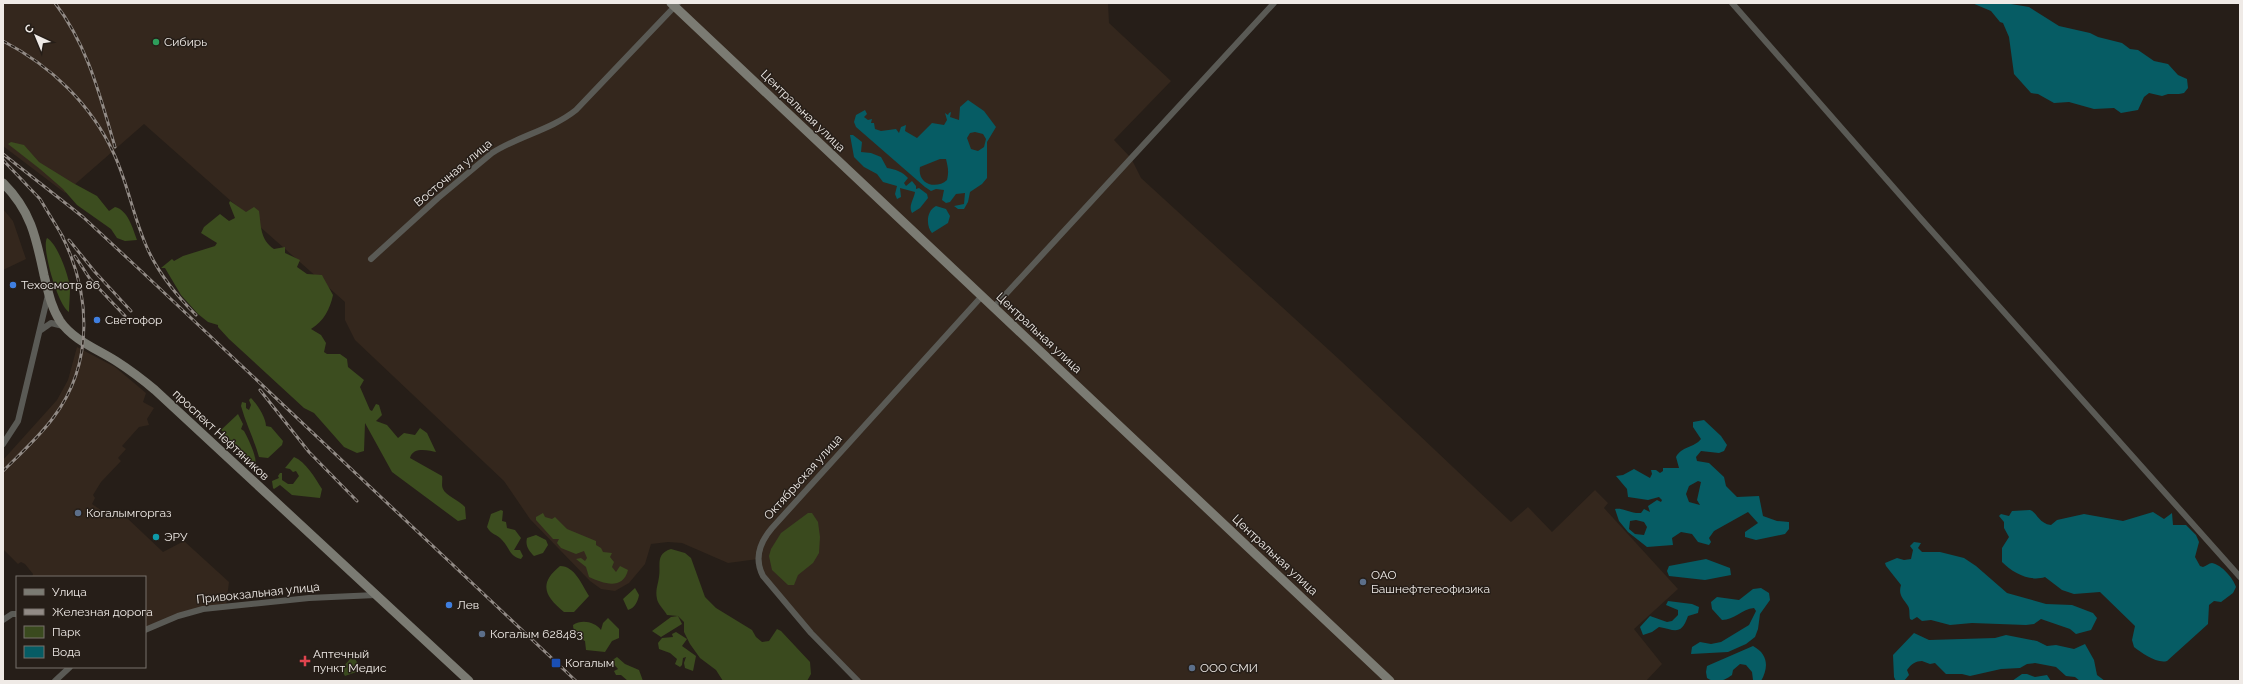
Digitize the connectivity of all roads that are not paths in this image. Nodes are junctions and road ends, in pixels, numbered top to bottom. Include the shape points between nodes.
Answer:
1 (1274, 3) edge
2 (1732, 3) edge
3 (675, 4) edge
4 (3, 183) edge
5 (371, 259) dead end
6 (48, 291) junction
7 (982, 296) junction
8 (994, 307) junction
9 (65, 327) junction
10 (40, 332) junction
11 (3, 444) edge
12 (2240, 577) edge
13 (360, 579) junction
14 (376, 594) junction
15 (354, 595) junction
16 (16, 614) edge
17 (3, 620) edge
18 (146, 630) edge
19 (69, 668) edge
20 (55, 681) edge
21 (469, 681) edge
22 (858, 681) edge
23 (1390, 681) edge

1 - 8 street
2 - 12 street
3 - 5 street, Восточная улица via 576,110 556,123 492,153
3 - 7 street, Центральная улица
4 - 6 street, проспект Нефтяников via 30,220
6 - 9 street, проспект Нефтяников via 54,311
6 - 10 street
7 - 8 street, Центральная улица
7 - 22 street, Октябрьская улица via 772,528 759,550 759,565 763,576 811,633
8 - 23 street, Центральная улица
9 - 10 street via 51,323
9 - 13 street, проспект Нефтяников via 78,339 127,368 150,386
10 - 11 street via 18,421
13 - 14 street, проспект Нефтяников
13 - 15 street via 361,587
14 - 15 street, Привокзальная улица
14 - 21 street, проспект Нефтяников
15 - 18 street, Привокзальная улица via 203,609
16 - 17 street
19 - 20 street

